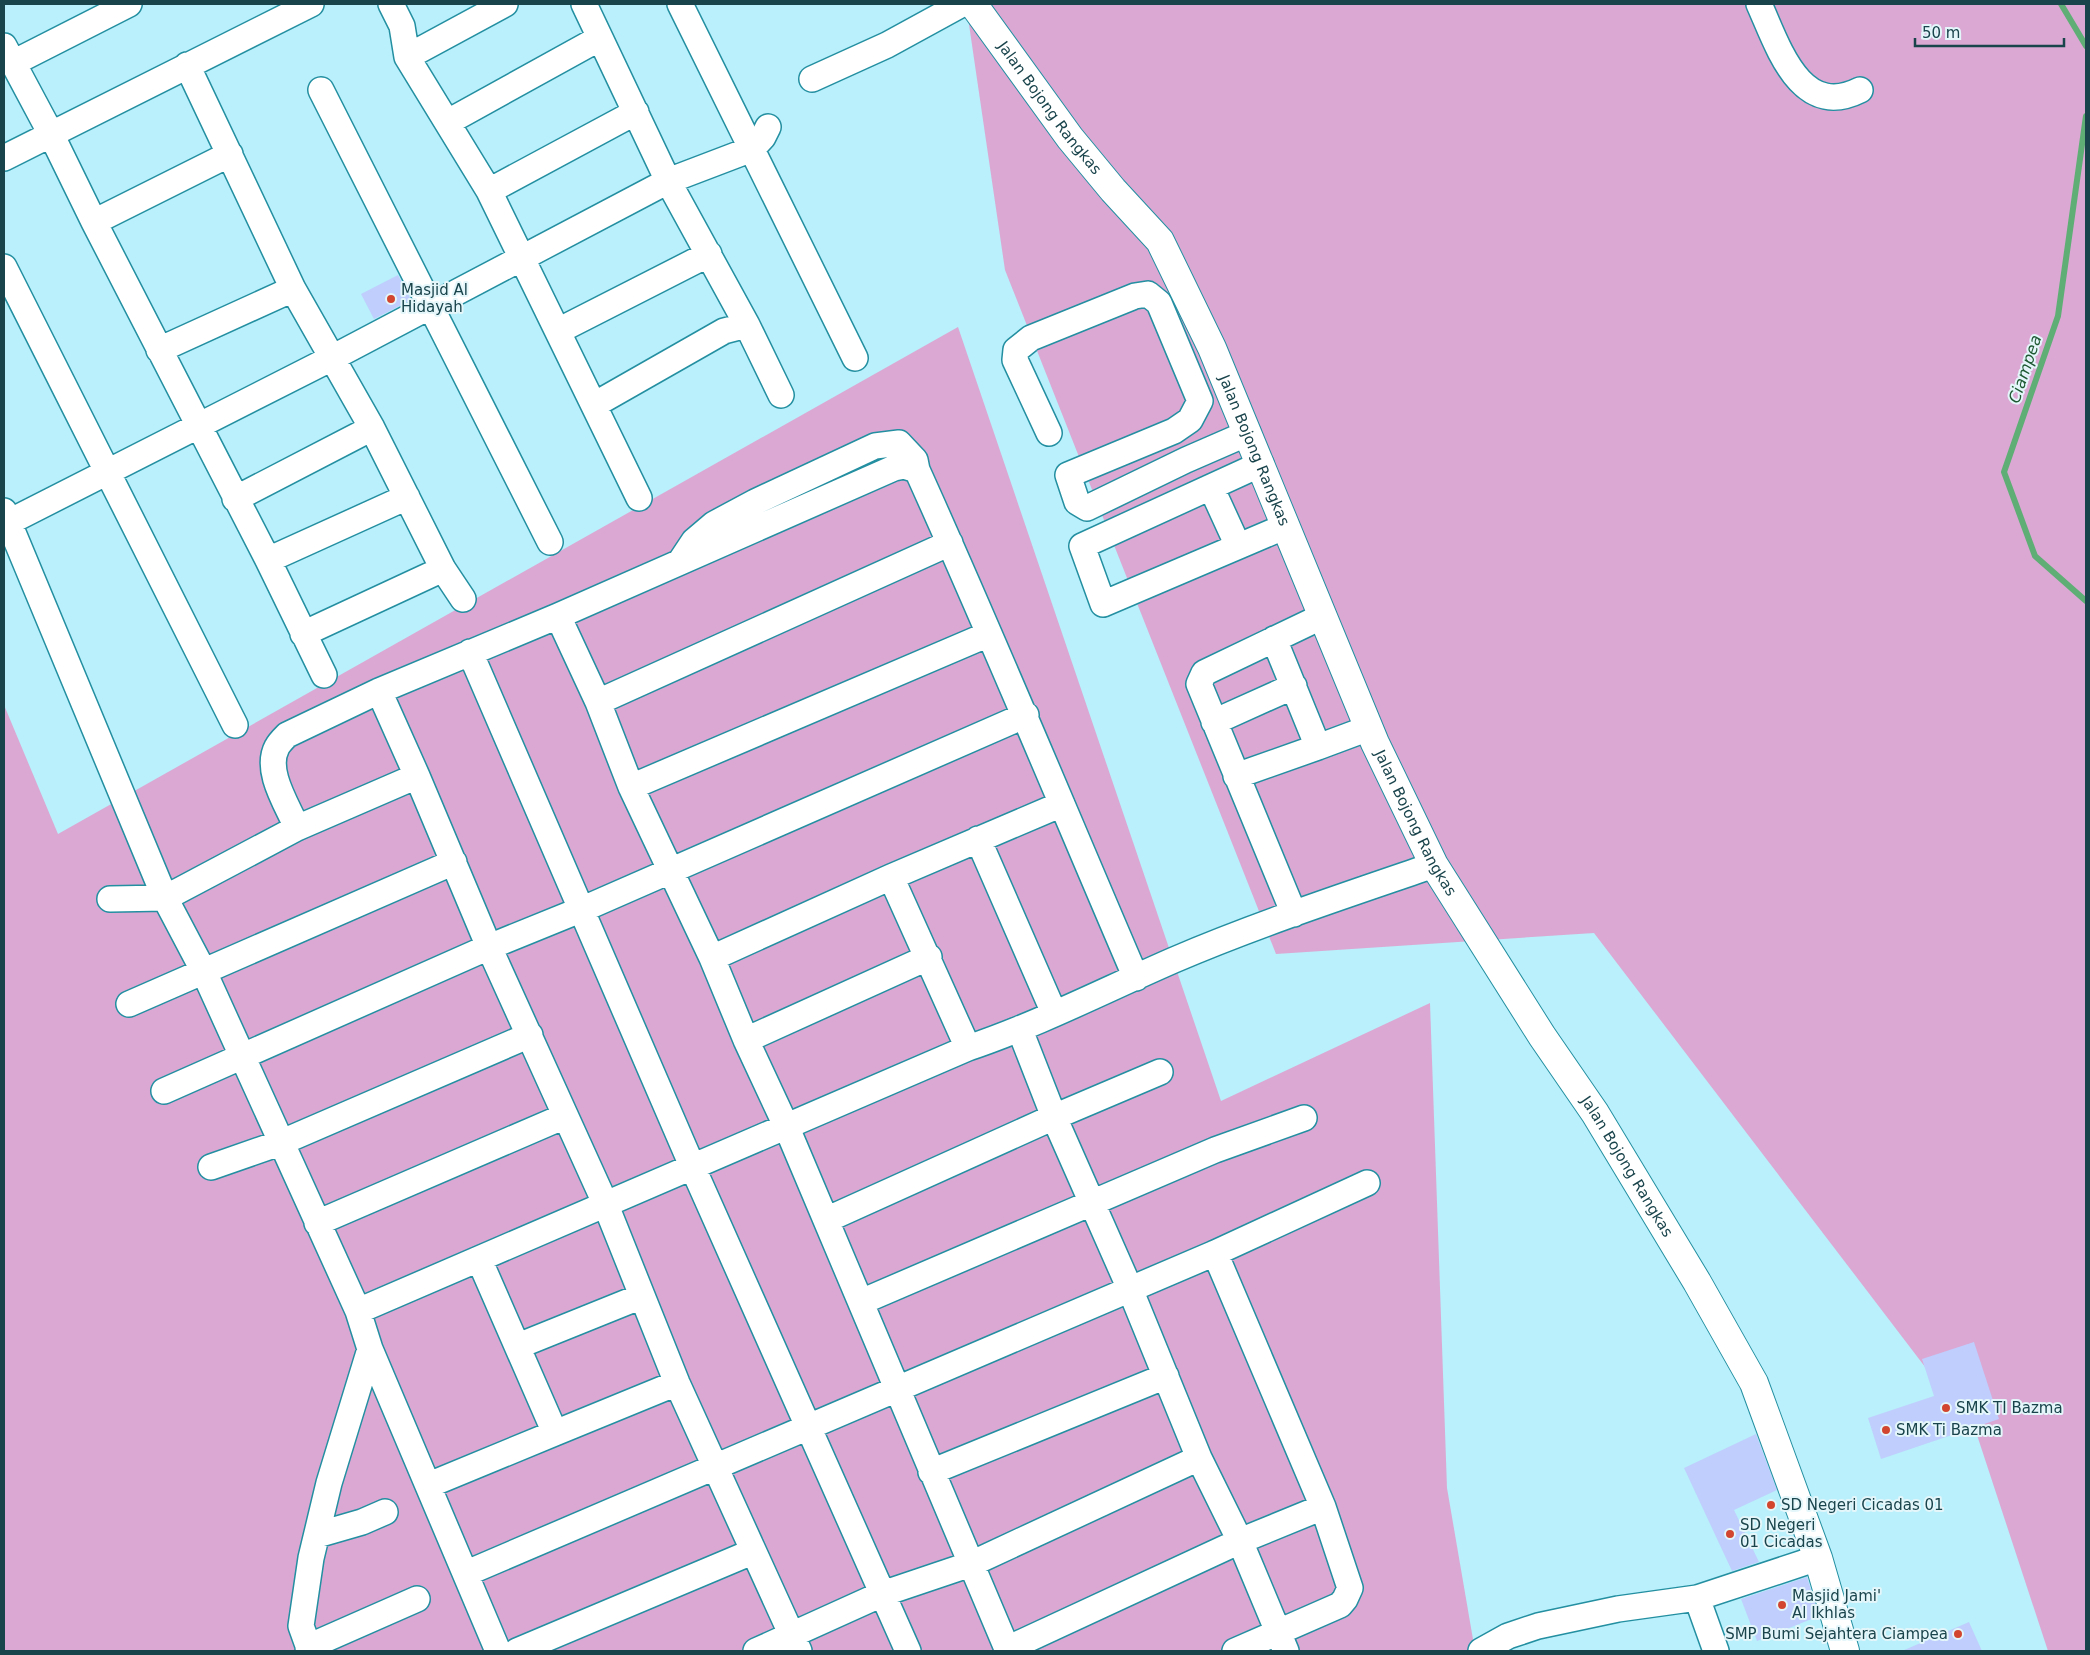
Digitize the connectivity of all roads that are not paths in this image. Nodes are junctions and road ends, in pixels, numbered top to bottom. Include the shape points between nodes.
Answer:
1 (128, 4) edge
2 (311, 4) edge
3 (391, 4) edge
4 (506, 4) edge
5 (584, 4) edge
6 (680, 4) edge
7 (962, 4) edge
8 (973, 4) edge
9 (1759, 4) edge
10 (600, 38) junction
11 (8, 54) edge
12 (406, 57) junction
13 (187, 65) junction
14 (812, 79) dead end
15 (321, 90) dead end
16 (1860, 90) dead end
17 (636, 112) junction
18 (448, 122) junction
19 (768, 127) dead end
20 (51, 134) junction
21 (752, 149) junction
22 (230, 154) junction
23 (4, 158) edge
24 (668, 181) junction
25 (489, 190) junction
26 (94, 222) junction
27 (709, 254) junction
28 (521, 257) junction
29 (4, 267) edge
30 (293, 289) junction
31 (430, 306) junction
32 (748, 325) junction
33 (558, 331) junction
34 (159, 350) junction
35 (332, 358) junction
36 (856, 358) dead end
37 (781, 395) dead end
38 (594, 405) junction
39 (197, 425) junction
40 (372, 428) junction
41 (1049, 433) dead end
42 (1248, 433) junction
43 (1261, 464) junction
44 (108, 470) junction
45 (1211, 486) junction
46 (407, 497) junction
47 (640, 498) dead end
48 (235, 499) junction
49 (7, 516) edge
50 (1286, 526) junction
51 (550, 542) dead end
52 (950, 543) junction
53 (1238, 546) junction
54 (268, 560) junction
55 (443, 569) junction
56 (462, 599) dead end
57 (558, 616) junction
58 (1322, 616) junction
59 (303, 634) junction
60 (989, 634) junction
61 (1274, 639) junction
62 (470, 652) junction
63 (324, 675) dead end
64 (1294, 686) junction
65 (379, 691) junction
66 (598, 702) junction
67 (1026, 716) junction
68 (1214, 722) junction
69 (235, 724) dead end
70 (1369, 728) junction
71 (1318, 747) junction
72 (417, 776) junction
73 (1236, 776) junction
74 (631, 787) junction
75 (1062, 804) junction
76 (297, 828) junction
77 (978, 838) junction
78 (454, 862) junction
79 (1434, 865) junction
80 (672, 871) junction
81 (891, 877) junction
82 (165, 898) junction
83 (110, 900) dead end
84 (580, 911) junction
85 (1294, 914) junction
86 (489, 947) junction
87 (929, 957) junction
88 (712, 958) junction
89 (204, 972) junction
90 (1136, 978) junction
91 (129, 1004) dead end
92 (1054, 1013) junction
93 (1020, 1030) junction
94 (530, 1035) junction
95 (746, 1040) junction
96 (968, 1048) junction
97 (242, 1057) junction
98 (1160, 1072) dead end
99 (164, 1091) dead end
100 (565, 1116) junction
101 (1054, 1117) junction
102 (1304, 1118) dead end
103 (787, 1128) junction
104 (280, 1143) junction
105 (211, 1167) dead end
106 (692, 1168) junction
107 (1367, 1183) dead end
108 (1094, 1203) junction
109 (605, 1204) junction
110 (826, 1220) junction
111 (317, 1223) junction
112 (1215, 1253) junction
113 (479, 1259) junction
114 (1130, 1288) junction
115 (642, 1296) junction
116 (861, 1302) junction
117 (358, 1311) junction
118 (518, 1346) junction
119 (370, 1348) junction
120 (1166, 1376) junction
121 (677, 1383) junction
122 (895, 1389) junction
123 (808, 1428) junction
124 (555, 1433) junction
125 (1199, 1458) junction
126 (716, 1467) junction
127 (931, 1472) junction
128 (429, 1484) junction
129 (1323, 1507) junction
130 (385, 1512) dead end
131 (317, 1535) junction
132 (1240, 1541) junction
133 (752, 1552) junction
134 (1818, 1558) junction
135 (971, 1564) junction
136 (467, 1573) junction
137 (882, 1594) junction
138 (1697, 1598) junction
139 (417, 1599) dead end
140 (1282, 1642) edge
141 (795, 1643) edge
142 (309, 1649) edge
143 (1007, 1650) edge
144 (498, 1651) edge
145 (517, 1651) edge
146 (756, 1651) edge
147 (908, 1651) edge
148 (1235, 1651) edge
149 (1482, 1651) edge
150 (1716, 1651) edge
151 (1845, 1651) edge

1 - 11 street
2 - 13 street
3 - 12 street via 402,26
4 - 12 street
5 - 10 street
6 - 21 street
7 - 14 street via 887,45
8 - 42 main road, Jalan Bojong Rangkas via 1070,138 1160,241 1196,310
9 - 16 street via 1785,61 1810,92 1832,99
10 - 17 street
10 - 18 street
11 - 20 street
12 - 18 street
13 - 20 street
13 - 22 street
15 - 31 street
17 - 24 street
17 - 25 street
18 - 25 street
19 - 21 street
20 - 23 street
20 - 26 street
21 - 24 street
21 - 36 street
22 - 26 street
22 - 30 street
24 - 27 street
24 - 28 street
25 - 28 street
26 - 34 street
27 - 32 street
27 - 33 street
28 - 31 street
28 - 33 street
29 - 44 street
30 - 34 street
30 - 35 street
31 - 35 street
31 - 51 street
32 - 37 street
32 - 38 street via 724,331
33 - 38 street
34 - 39 street
35 - 39 street
35 - 40 street
38 - 47 street
39 - 44 street
39 - 48 street
40 - 46 street
40 - 48 street
41 - 42 street via 1015,360 1016,350 1031,338 1135,296 1148,294 1159,303 1200,401 1190,420 1174,431 1068,475 1076,502 1087,508
42 - 43 main road, Jalan Bojong Rangkas
43 - 45 street
43 - 50 main road, Jalan Bojong Rangkas
44 - 49 street
44 - 69 street
45 - 53 street
45 - 53 street via 1082,546 1103,604
46 - 54 street
46 - 55 street
48 - 54 street
49 - 82 street
50 - 53 street
50 - 58 main road, Jalan Bojong Rangkas
52 - 57 street via 916,470 904,466
52 - 60 street
52 - 66 street
54 - 59 street
55 - 56 street
55 - 59 street
57 - 62 street
57 - 66 street
58 - 61 street
58 - 70 main road, Jalan Bojong Rangkas
59 - 63 street
60 - 67 street
60 - 74 street
61 - 64 street
61 - 68 street via 1204,673 1199,684
62 - 65 street
62 - 84 street
64 - 68 street
64 - 71 street
65 - 72 street
65 - 76 street via 287,735 277,747 273,761 275,776
66 - 74 street
67 - 75 street
67 - 80 street
68 - 73 street
70 - 71 street
70 - 79 main road, Jalan Bojong Rangkas
71 - 73 street
72 - 76 street
72 - 78 street
73 - 85 street
74 - 80 street
75 - 77 street
75 - 90 street
76 - 82 street
77 - 81 street
77 - 92 street
78 - 86 street
78 - 89 street
79 - 85 street
79 - 134 main road, Jalan Bojong Rangkas via 1542,1036 1595,1113 1754,1383
80 - 84 street
80 - 88 street
81 - 87 street
81 - 88 street
82 - 83 street
82 - 89 street
84 - 86 street
84 - 106 street
85 - 90 street via 1233,935
86 - 94 street
86 - 97 street
87 - 95 street
87 - 96 street
88 - 95 street
89 - 91 street
89 - 97 street
90 - 92 street
92 - 93 street
93 - 96 street
93 - 101 street
94 - 100 street
94 - 104 street
95 - 103 street
96 - 103 street
97 - 99 street
97 - 104 street
98 - 101 street
100 - 109 street
100 - 111 street
101 - 108 street
101 - 110 street
102 - 108 street via 1215,1150
103 - 106 street
103 - 110 street
104 - 105 street
104 - 111 street
106 - 109 street
106 - 123 street
107 - 112 street
108 - 114 street
108 - 116 street
109 - 113 street
109 - 115 street
110 - 116 street
111 - 117 street
112 - 114 street
112 - 129 street
113 - 117 street
113 - 118 street
114 - 120 street
114 - 122 street
115 - 118 street
115 - 121 street
116 - 122 street
117 - 119 street
118 - 124 street
119 - 128 street
119 - 131 street via 329,1483
120 - 125 street
120 - 127 street
121 - 124 street
121 - 126 street
122 - 123 street
122 - 127 street
123 - 126 street
123 - 137 street
124 - 128 street
125 - 132 street
125 - 135 street
126 - 133 street
126 - 136 street
127 - 135 street
128 - 136 street
129 - 132 street
129 - 140 street via 1350,1588 1346,1600
130 - 131 street
131 - 142 street via 301,1614 301,1626
132 - 140 street
132 - 143 street
133 - 141 street
133 - 145 street
134 - 138 street
134 - 151 main road, Jalan Bojong Rangkas
135 - 137 street
135 - 143 street
136 - 144 street
137 - 141 street
137 - 147 street
138 - 149 street via 1618,1609 1538,1626 1508,1636
138 - 150 street
139 - 142 street
140 - 148 street
141 - 146 street

